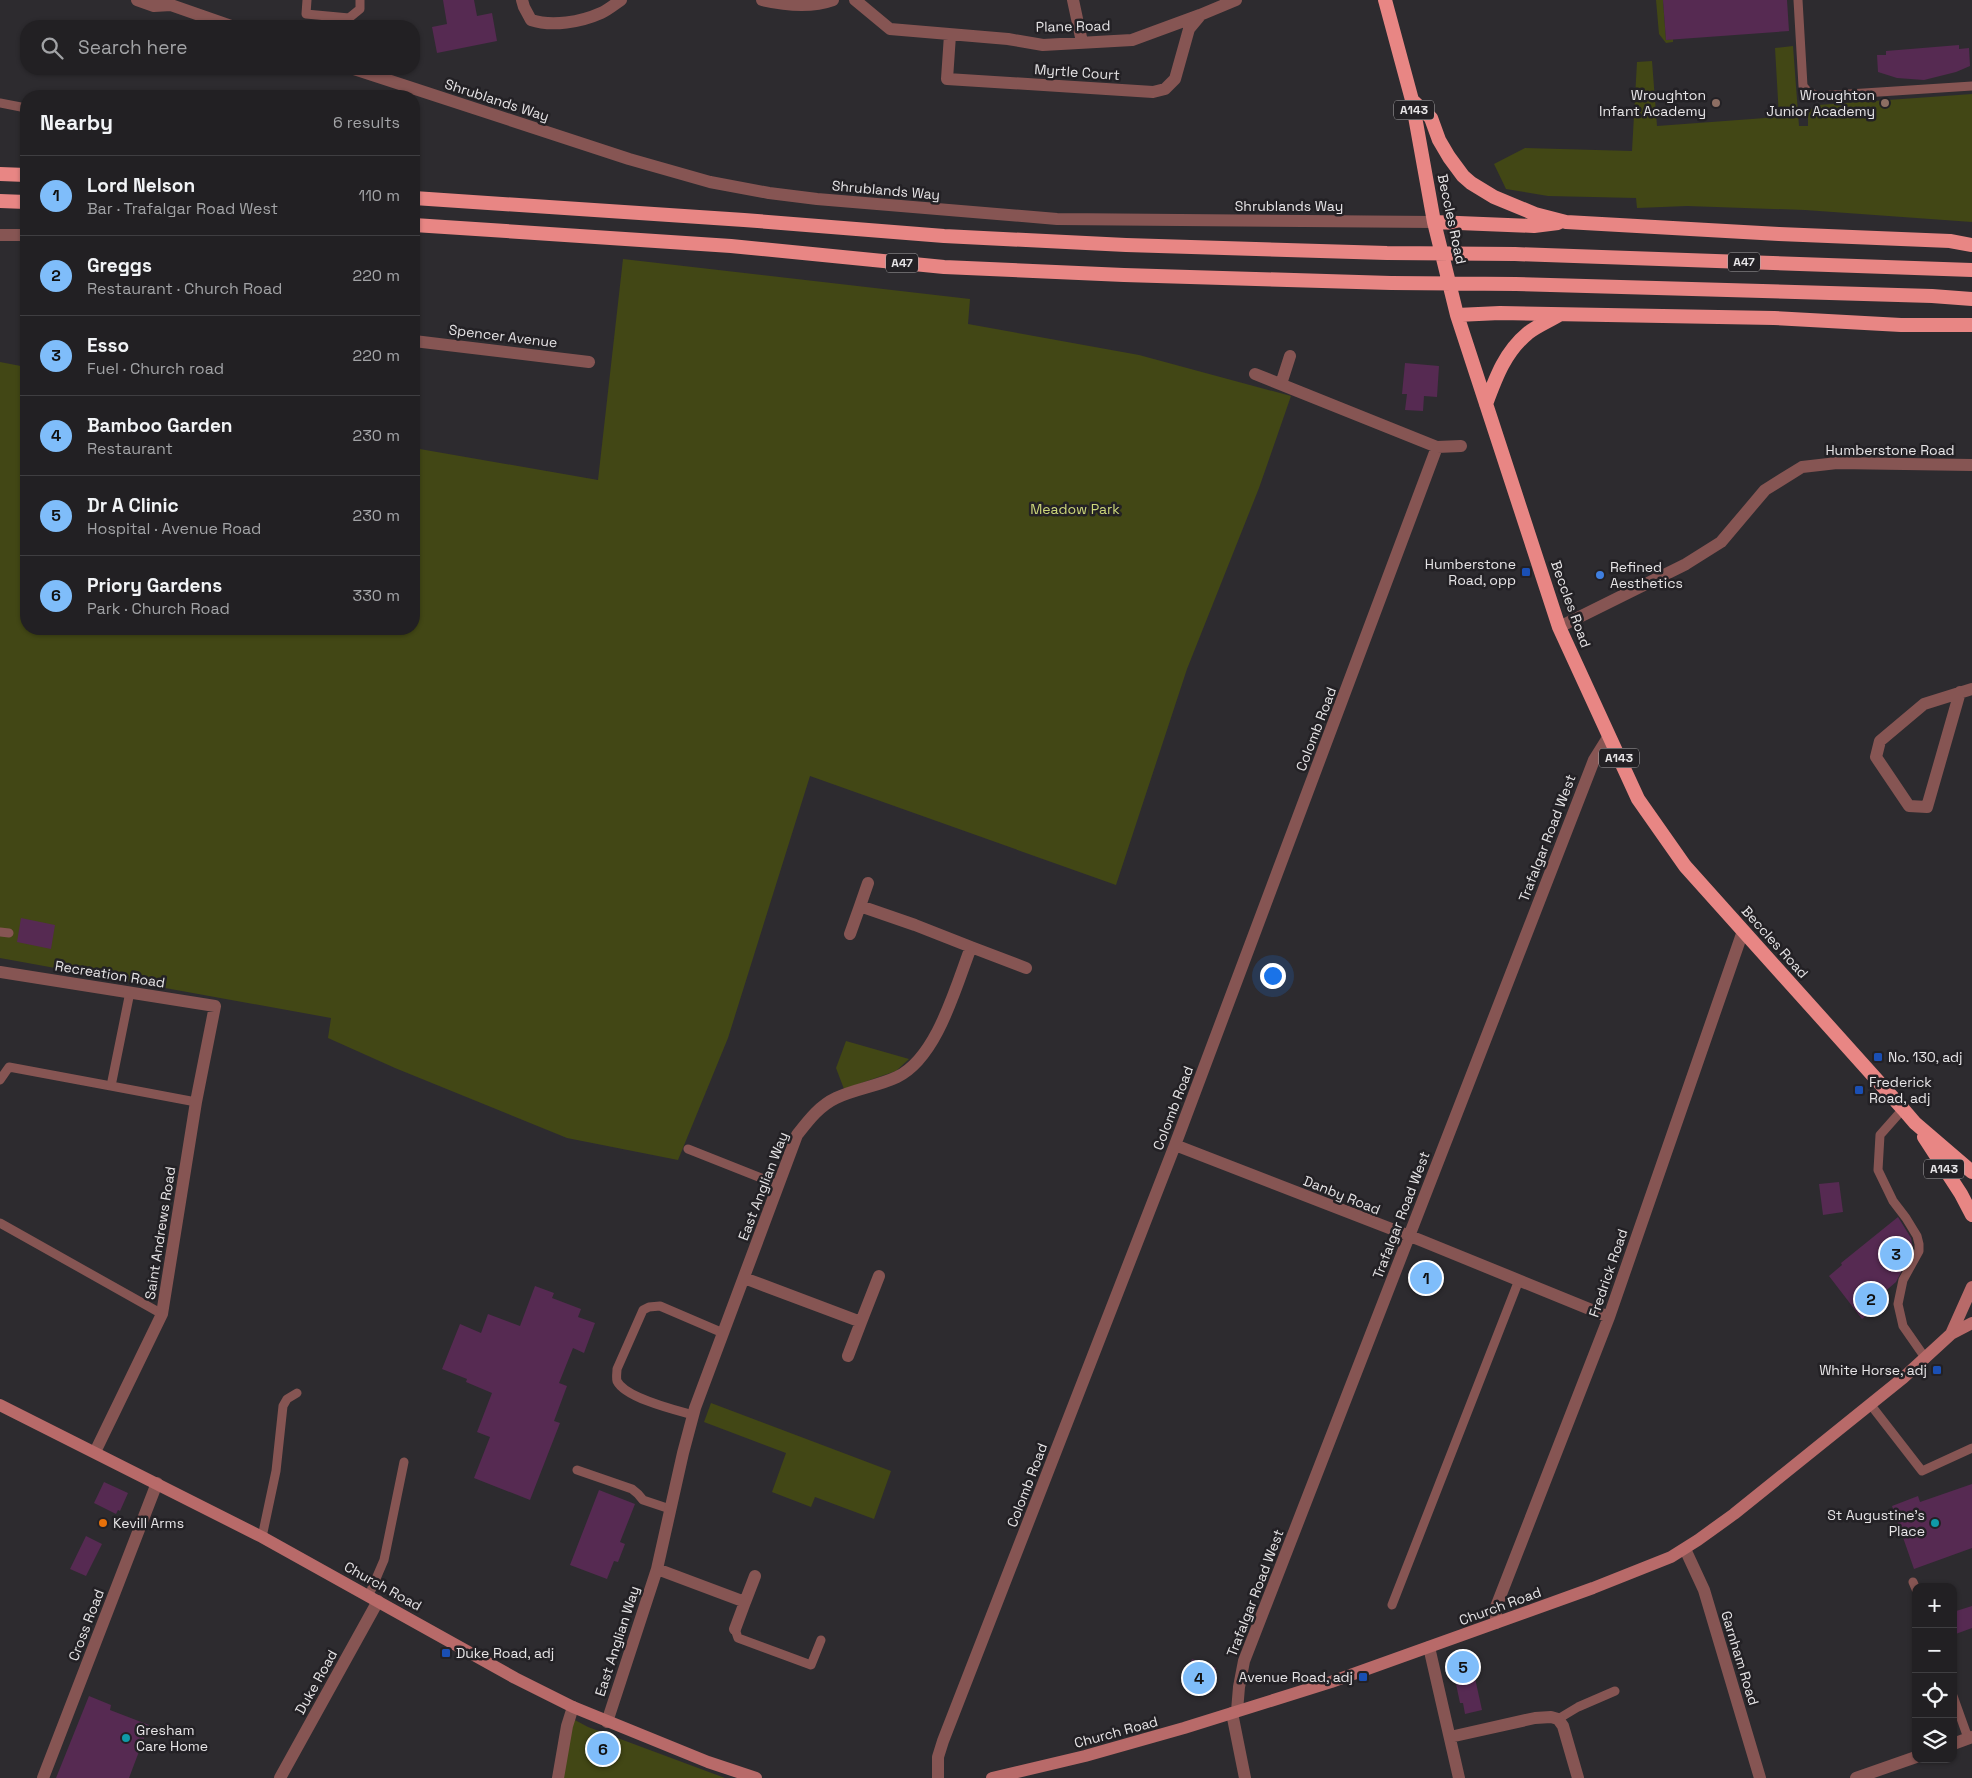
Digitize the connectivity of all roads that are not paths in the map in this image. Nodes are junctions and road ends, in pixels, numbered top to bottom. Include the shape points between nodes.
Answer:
1 (137, 0) edge
2 (307, 0) edge
3 (360, 0) edge
4 (522, 0) edge
5 (621, 0) edge
6 (762, 0) edge
7 (833, 0) edge
8 (855, 0) edge
9 (1073, 0) edge
10 (1236, 0) edge
11 (1385, 0) edge
12 (1798, 0) edge
13 (155, 3) edge
14 (1200, 16) junction
15 (214, 20) edge
16 (338, 20) edge
17 (351, 20) edge
18 (950, 35) junction
19 (1082, 42) junction
20 (372, 75) edge
21 (1972, 86) edge
22 (418, 90) edge
23 (420, 91) edge
24 (1412, 100) junction
25 (0, 103) edge
26 (20, 107) edge
27 (0, 174) edge
28 (20, 175) edge
29 (420, 198) edge
30 (0, 201) edge
31 (20, 202) edge
32 (1434, 222) junction
33 (1566, 222) junction
34 (420, 225) edge
35 (0, 235) edge
36 (20, 235) edge
37 (1972, 245) edge
38 (1972, 270) edge
39 (1972, 299) edge
40 (1560, 314) junction
41 (1457, 315) junction
42 (1972, 325) edge
43 (420, 342) edge
44 (1290, 356) dead end
45 (590, 362) dead end
46 (1255, 374) dead end
47 (1281, 384) junction
48 (1486, 404) junction
49 (1461, 446) dead end
50 (1437, 447) junction
51 (1972, 465) edge
52 (1559, 627) junction
53 (1966, 691) edge
54 (1609, 736) junction
55 (868, 883) dead end
56 (860, 906) junction
57 (1744, 931) junction
58 (850, 934) dead end
59 (971, 947) junction
60 (1026, 968) dead end
61 (0, 972) edge
62 (130, 992) junction
63 (215, 1006) joint
64 (0, 1080) edge
65 (111, 1086) junction
66 (196, 1102) junction
67 (1903, 1109) junction
68 (1916, 1123) junction
69 (1175, 1145) junction
70 (688, 1149) dead end
71 (1972, 1172) edge
72 (779, 1185) junction
73 (1972, 1215) edge
74 (0, 1223) edge
75 (1409, 1237) junction
76 (880, 1276) dead end
77 (744, 1278) junction
78 (1519, 1280) junction
79 (1972, 1287) edge
80 (162, 1314) junction
81 (1609, 1317) junction
82 (861, 1322) junction
83 (1972, 1323) edge
84 (723, 1333) junction
85 (1951, 1334) junction
86 (848, 1356) dead end
87 (1926, 1359) junction
88 (297, 1393) dead end
89 (1870, 1404) junction
90 (0, 1405) edge
91 (693, 1415) junction
92 (1972, 1448) edge
93 (95, 1452) junction
94 (404, 1462) dead end
95 (577, 1470) dead end
96 (157, 1484) junction
97 (670, 1509) junction
98 (262, 1537) junction
99 (1685, 1549) junction
100 (657, 1569) junction
101 (755, 1576) dead end
102 (374, 1598) junction
103 (745, 1602) junction
104 (1392, 1605) dead end
105 (1496, 1623) junction
106 (735, 1629) joint
107 (821, 1640) dead end
108 (1429, 1647) junction
109 (1615, 1692) dead end
110 (1957, 1706) edge
111 (573, 1707) junction
112 (1234, 1712) junction
113 (1558, 1719) junction
114 (607, 1722) junction
115 (1450, 1737) junction
116 (1970, 1738) edge
117 (1957, 1743) edge
118 (1912, 1758) edge
119 (43, 1778) edge
120 (280, 1778) edge
121 (558, 1778) edge
122 (756, 1778) edge
123 (938, 1778) edge
124 (992, 1778) edge
125 (1245, 1778) edge
126 (1458, 1778) edge
127 (1578, 1778) edge
128 (1760, 1778) edge
129 (1856, 1778) edge

1 - 13 street
2 - 16 lane via 306,14
3 - 17 lane via 360,9
4 - 5 street via 532,20 558,24 602,13
6 - 7 street via 781,5 823,4
8 - 18 street, Plane Road via 890,29
9 - 19 street
10 - 14 street, Plane Road
11 - 24 highway, Beccles Road / A143
12 - 21 lane via 1803,86 1808,92 1818,96
13 - 15 street
14 - 18 street, Myrtle Court via 1189,29 1175,79 1166,89 1153,92 947,79
14 - 19 street, Plane Road via 1132,40
18 - 19 street, Plane Road via 1043,45
20 - 22 street, Shrublands Way
23 - 32 street, Shrublands Way via 629,159 710,182 769,193 1057,219
24 - 32 highway, Beccles Road / A143
24 - 33 highway, A47 via 1432,118 1439,140 1470,183 1535,214
25 - 26 lane
27 - 28 highway
29 - 38 highway, A47 via 944,236 1136,245
30 - 31 highway
32 - 33 highway, A47 via 1534,226
32 - 41 highway, Beccles Road / A143
33 - 37 highway, A47 via 1950,241
34 - 39 highway, A47 via 731,246 944,267
35 - 36 street
40 - 41 highway
40 - 42 highway
40 - 48 highway via 1528,333 1511,350 1499,369
41 - 48 highway, Beccles Road / A143
43 - 45 street, Spencer Avenue
44 - 47 street
46 - 47 street
47 - 50 street
48 - 52 highway, Beccles Road / A143
49 - 50 street
50 - 69 street, Colomb Road
51 - 52 street, Humberstone Road via 1836,463 1802,467 1765,490 1721,542 1686,564
52 - 54 highway, Beccles Road / A143
53 - 53 street via 1927,807 1910,806 1876,757 1880,741 1924,704
54 - 57 highway, Beccles Road / A143 via 1638,798 1685,866
54 - 75 street, Trafalgar Road West via 1594,760
55 - 56 street
56 - 58 street
56 - 59 street
57 - 67 highway, Beccles Road / A143
57 - 81 street, Fredrick Road
59 - 60 street
59 - 72 street, East Anglian Way via 934,1040 919,1059 898,1076 834,1099 814,1114 798,1135
61 - 62 street, Recreation Road
62 - 63 street, Recreation Road
62 - 65 lane
63 - 66 street, Saint Andrews Road
64 - 65 lane via 9,1067
65 - 66 lane
66 - 80 street, Saint Andrews Road
67 - 68 highway, Beccles Road / A143
67 - 87 lane via 1880,1135 1878,1170 1893,1201 1917,1236 1919,1251 1904,1280 1898,1304 1903,1326
68 - 71 highway, Beccles Road / A143
68 - 73 highway, Beccles Road / A143
69 - 75 street, Danby Road
69 - 123 street, Colomb Road via 943,1741 938,1757
70 - 72 lane
72 - 77 street, East Anglian Way
74 - 80 lane
75 - 78 street, Danby Road
75 - 112 street, Trafalgar Road West via 1244,1661
76 - 82 street
77 - 82 street
77 - 84 street, East Anglian Way
78 - 81 street, Danby Road
78 - 104 lane
79 - 85 main road
80 - 93 street, Saint Andrews Road
81 - 105 street, Fredrick Road via 1496,1607
82 - 86 street
83 - 85 main road
84 - 91 street, East Anglian Way
84 - 91 lane via 660,1306 649,1307 643,1310 617,1369 616,1379 621,1386 649,1403
85 - 87 main road, Church Road
87 - 89 main road, Church Road
88 - 98 lane via 283,1406 276,1471
89 - 92 lane via 1922,1471
89 - 99 main road, Church Road via 1734,1514
90 - 93 main road, Church Road
91 - 97 street, East Anglian Way
93 - 96 main road, Church Road
94 - 102 lane
95 - 97 lane via 632,1489 643,1500
96 - 98 main road, Church Road
96 - 119 street, Cross Road
97 - 100 street, East Anglian Way
98 - 102 main road, Church Road
99 - 105 main road, Church Road via 1632,1574
99 - 128 street, Garnham Road via 1704,1590
100 - 103 street
100 - 114 street, East Anglian Way
101 - 103 street
102 - 111 main road, Church Road
102 - 120 street, Duke Road
103 - 106 street
105 - 108 main road, Church Road
106 - 107 lane via 738,1638 811,1665
108 - 112 main road, Church Road
108 - 115 street
109 - 113 lane via 1578,1706
110 - 116 lane
111 - 114 main road, Church Road
111 - 121 street
112 - 124 main road, Church Road via 1085,1756
112 - 125 street, Trafalgar Road West
113 - 115 street via 1534,1718
113 - 127 street
114 - 122 main road, Church Road
115 - 126 street
116 - 117 street
118 - 129 street

